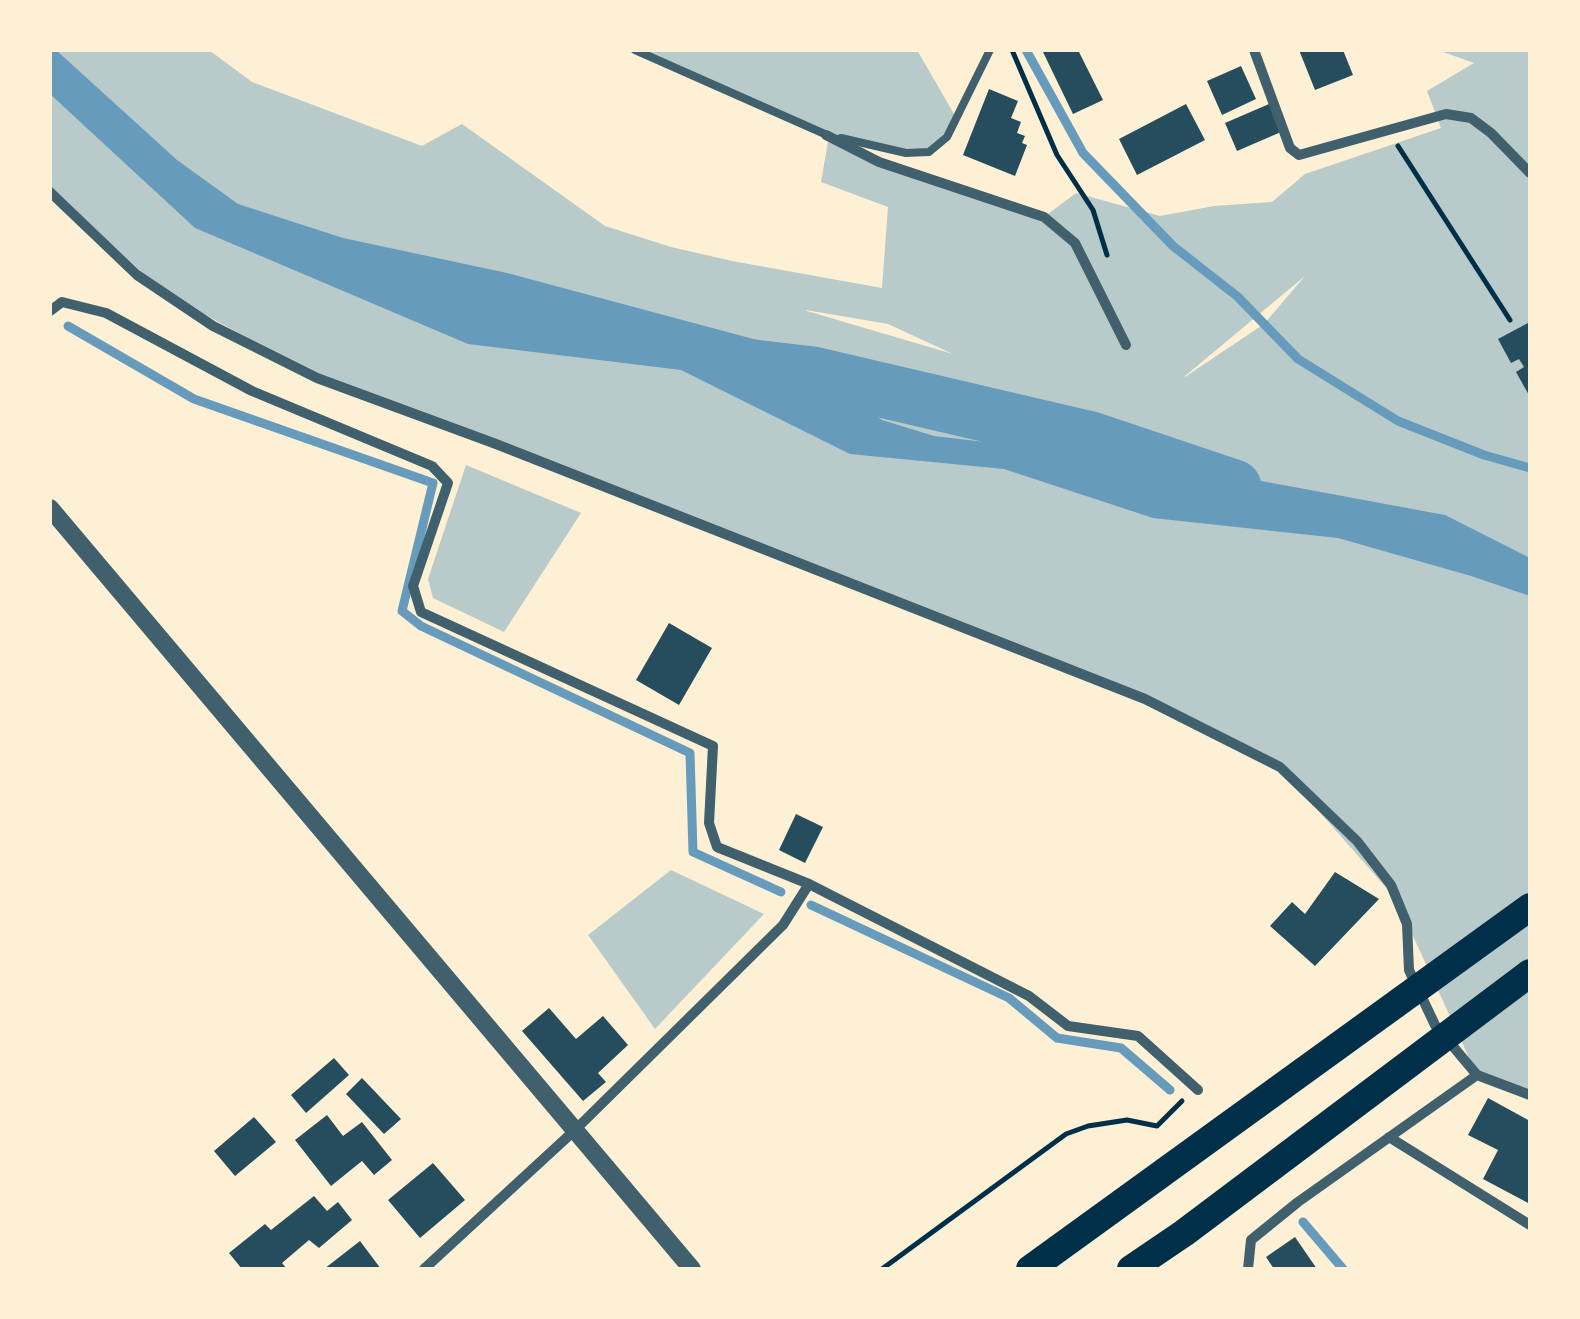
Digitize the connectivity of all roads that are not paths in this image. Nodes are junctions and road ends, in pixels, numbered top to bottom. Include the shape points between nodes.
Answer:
1 (635, 50) edge
2 (990, 50) edge
3 (1254, 50) edge
4 (826, 135) junction
5 (1530, 173) edge
6 (50, 192) edge
7 (50, 311) edge
8 (1126, 345) dead end
9 (50, 508) edge
10 (808, 884) junction
11 (1530, 907) edge
12 (1530, 973) edge
13 (1477, 1075) junction
14 (1196, 1089) road end
15 (1530, 1095) edge
16 (575, 1130) junction
17 (1389, 1137) junction
18 (1287, 1192) dead end
19 (1298, 1202) junction
20 (1530, 1225) edge
21 (424, 1269) edge
22 (692, 1269) edge
23 (1030, 1269) edge
24 (1131, 1269) edge
25 (1248, 1269) edge

1 - 4 lane
2 - 4 lane via 948,137 929,152
3 - 5 street via 1290,148 1299,155 1446,114 1471,118
4 - 8 street via 879,162 1044,218 1075,243
6 - 13 street via 137,275 213,326 317,378 1146,699 1280,767 1357,841 1390,885 1407,924 1410,970 1435,1024
7 - 10 street via 62,302 106,313 252,391 432,466 448,483 413,586 420,612 713,746 708,823 718,847
9 - 16 street
10 - 14 street via 1029,996 1068,1026 1138,1036
10 - 16 street via 784,925
11 - 23 highway
12 - 24 highway
13 - 15 street
13 - 17 street
16 - 21 street
16 - 22 street
17 - 19 street
17 - 20 street
18 - 19 street
19 - 25 street via 1251,1240

